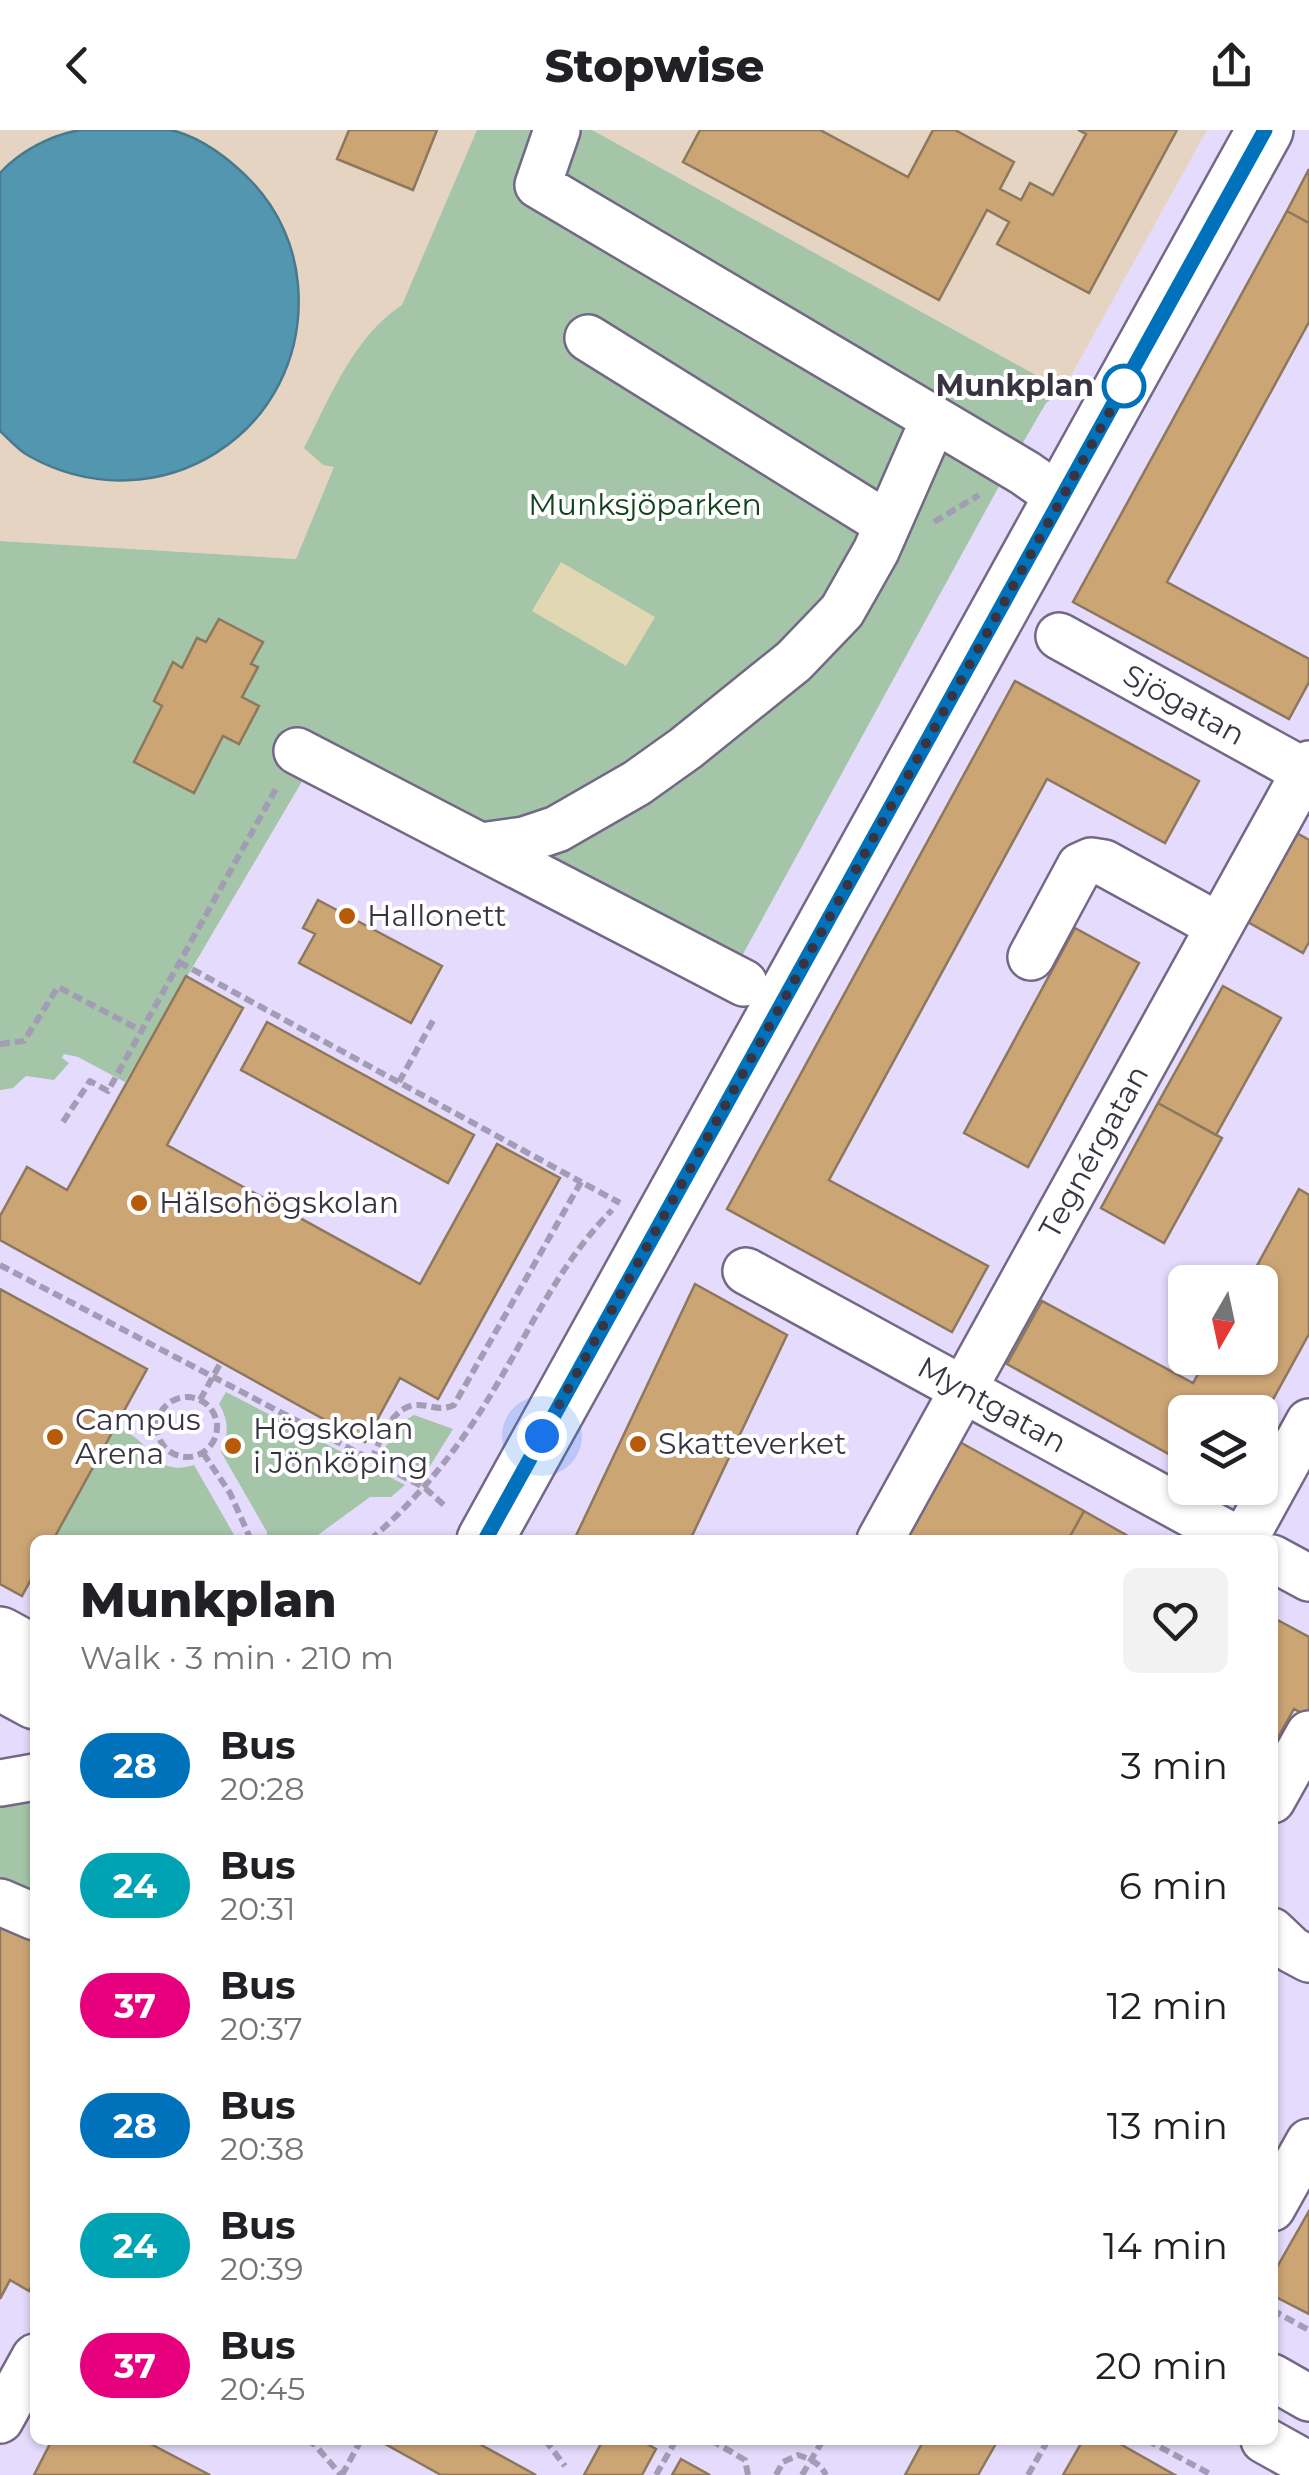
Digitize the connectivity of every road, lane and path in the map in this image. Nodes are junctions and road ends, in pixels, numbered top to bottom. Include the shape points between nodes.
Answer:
1 (557, 130) edge
2 (1266, 130) edge
3 (588, 338) dead end
4 (934, 419) junction
5 (1044, 486) junction
6 (882, 537) junction
7 (1060, 636) dead end
8 (297, 750) joint
9 (1308, 770) edge
10 (481, 846) junction
11 (1219, 926) junction
12 (1031, 957) dead end
13 (179, 962) junction
14 (744, 983) dead end
15 (435, 1017) dead end
16 (142, 1031) junction
17 (0, 1044) edge
18 (399, 1082) junction
19 (63, 1122) dead end
20 (581, 1182) junction
21 (0, 1265) edge
22 (746, 1271) dead end
23 (221, 1362) dead end
24 (214, 1375) junction
25 (963, 1389) junction
26 (200, 1400) junction
27 (1309, 1422) edge
28 (203, 1452) junction
29 (371, 1460) junction
30 (426, 1488) junction
31 (464, 1523) edge
32 (249, 1535) edge
33 (375, 1535) edge
34 (883, 1535) edge
35 (1232, 1535) edge
36 (1244, 1535) edge
37 (1278, 1561) edge
38 (1309, 1578) edge
39 (0, 1634) edge
40 (30, 1651) edge
41 (0, 1682) edge
42 (30, 1698) edge
43 (1309, 1734) edge
44 (30, 1778) edge
45 (0, 1782) edge
46 (1278, 1789) edge
47 (0, 1902) edge
48 (30, 1915) edge
49 (1278, 1937) edge
50 (1309, 1959) edge
51 (1309, 2142) edge
52 (1278, 2197) edge
53 (1278, 2313) edge
54 (1309, 2330) edge
55 (30, 2366) edge
56 (1278, 2381) edge
57 (1309, 2398) edge
58 (0, 2420) edge
59 (316, 2445) edge
60 (359, 2445) edge
61 (550, 2445) edge
62 (673, 2445) edge
63 (720, 2445) edge
64 (820, 2445) edge
65 (1045, 2445) edge
66 (1155, 2445) edge
67 (1273, 2445) edge
68 (812, 2459) junction
69 (1309, 2465) edge
70 (565, 2466) dead end
71 (341, 2475) edge
72 (656, 2475) edge
73 (748, 2475) edge
74 (776, 2475) edge
75 (802, 2475) edge
76 (826, 2475) edge
77 (1028, 2475) edge
78 (1212, 2475) edge

1 - 4 street via 538,185
2 - 5 main road
3 - 6 street
4 - 5 street
4 - 6 street
5 - 6 path via 988,489 926,528
5 - 31 main road
6 - 10 street via 842,611 794,661 686,748 557,829
7 - 9 street, Sjögatan
8 - 10 street
8 - 13 path
9 - 11 street, Tegnérgatan
10 - 14 street
11 - 12 street via 1091,862 1080,866
11 - 25 street, Tegnérgatan
13 - 16 path
13 - 18 path
15 - 18 path
16 - 17 path via 58,987 24,1041
16 - 19 path via 108,1091 90,1081
18 - 20 path
20 - 29 path via 454,1405 399,1411
20 - 30 path via 620,1203 566,1266 493,1392
21 - 24 path
22 - 25 street, Myntgatan
23 - 24 path
24 - 26 path
24 - 29 path
25 - 34 street, Tegnérgatan
25 - 35 street, Myntgatan
26 - 28 path via 217,1422 214,1441
26 - 28 path via 169,1402 157,1429 173,1454
27 - 36 street
28 - 32 path
29 - 30 path
30 - 31 path
30 - 33 path
37 - 38 street
39 - 40 main road
41 - 42 main road
43 - 46 street
44 - 45 street
47 - 48 street
49 - 50 street
51 - 52 street
53 - 54 path
55 - 58 street
56 - 57 street
59 - 71 path
60 - 71 path
61 - 70 path
62 - 72 path
63 - 73 path via 745,2460
64 - 68 path
65 - 77 path
66 - 78 path
67 - 69 street
68 - 74 path via 798,2455
68 - 75 path
68 - 76 path

